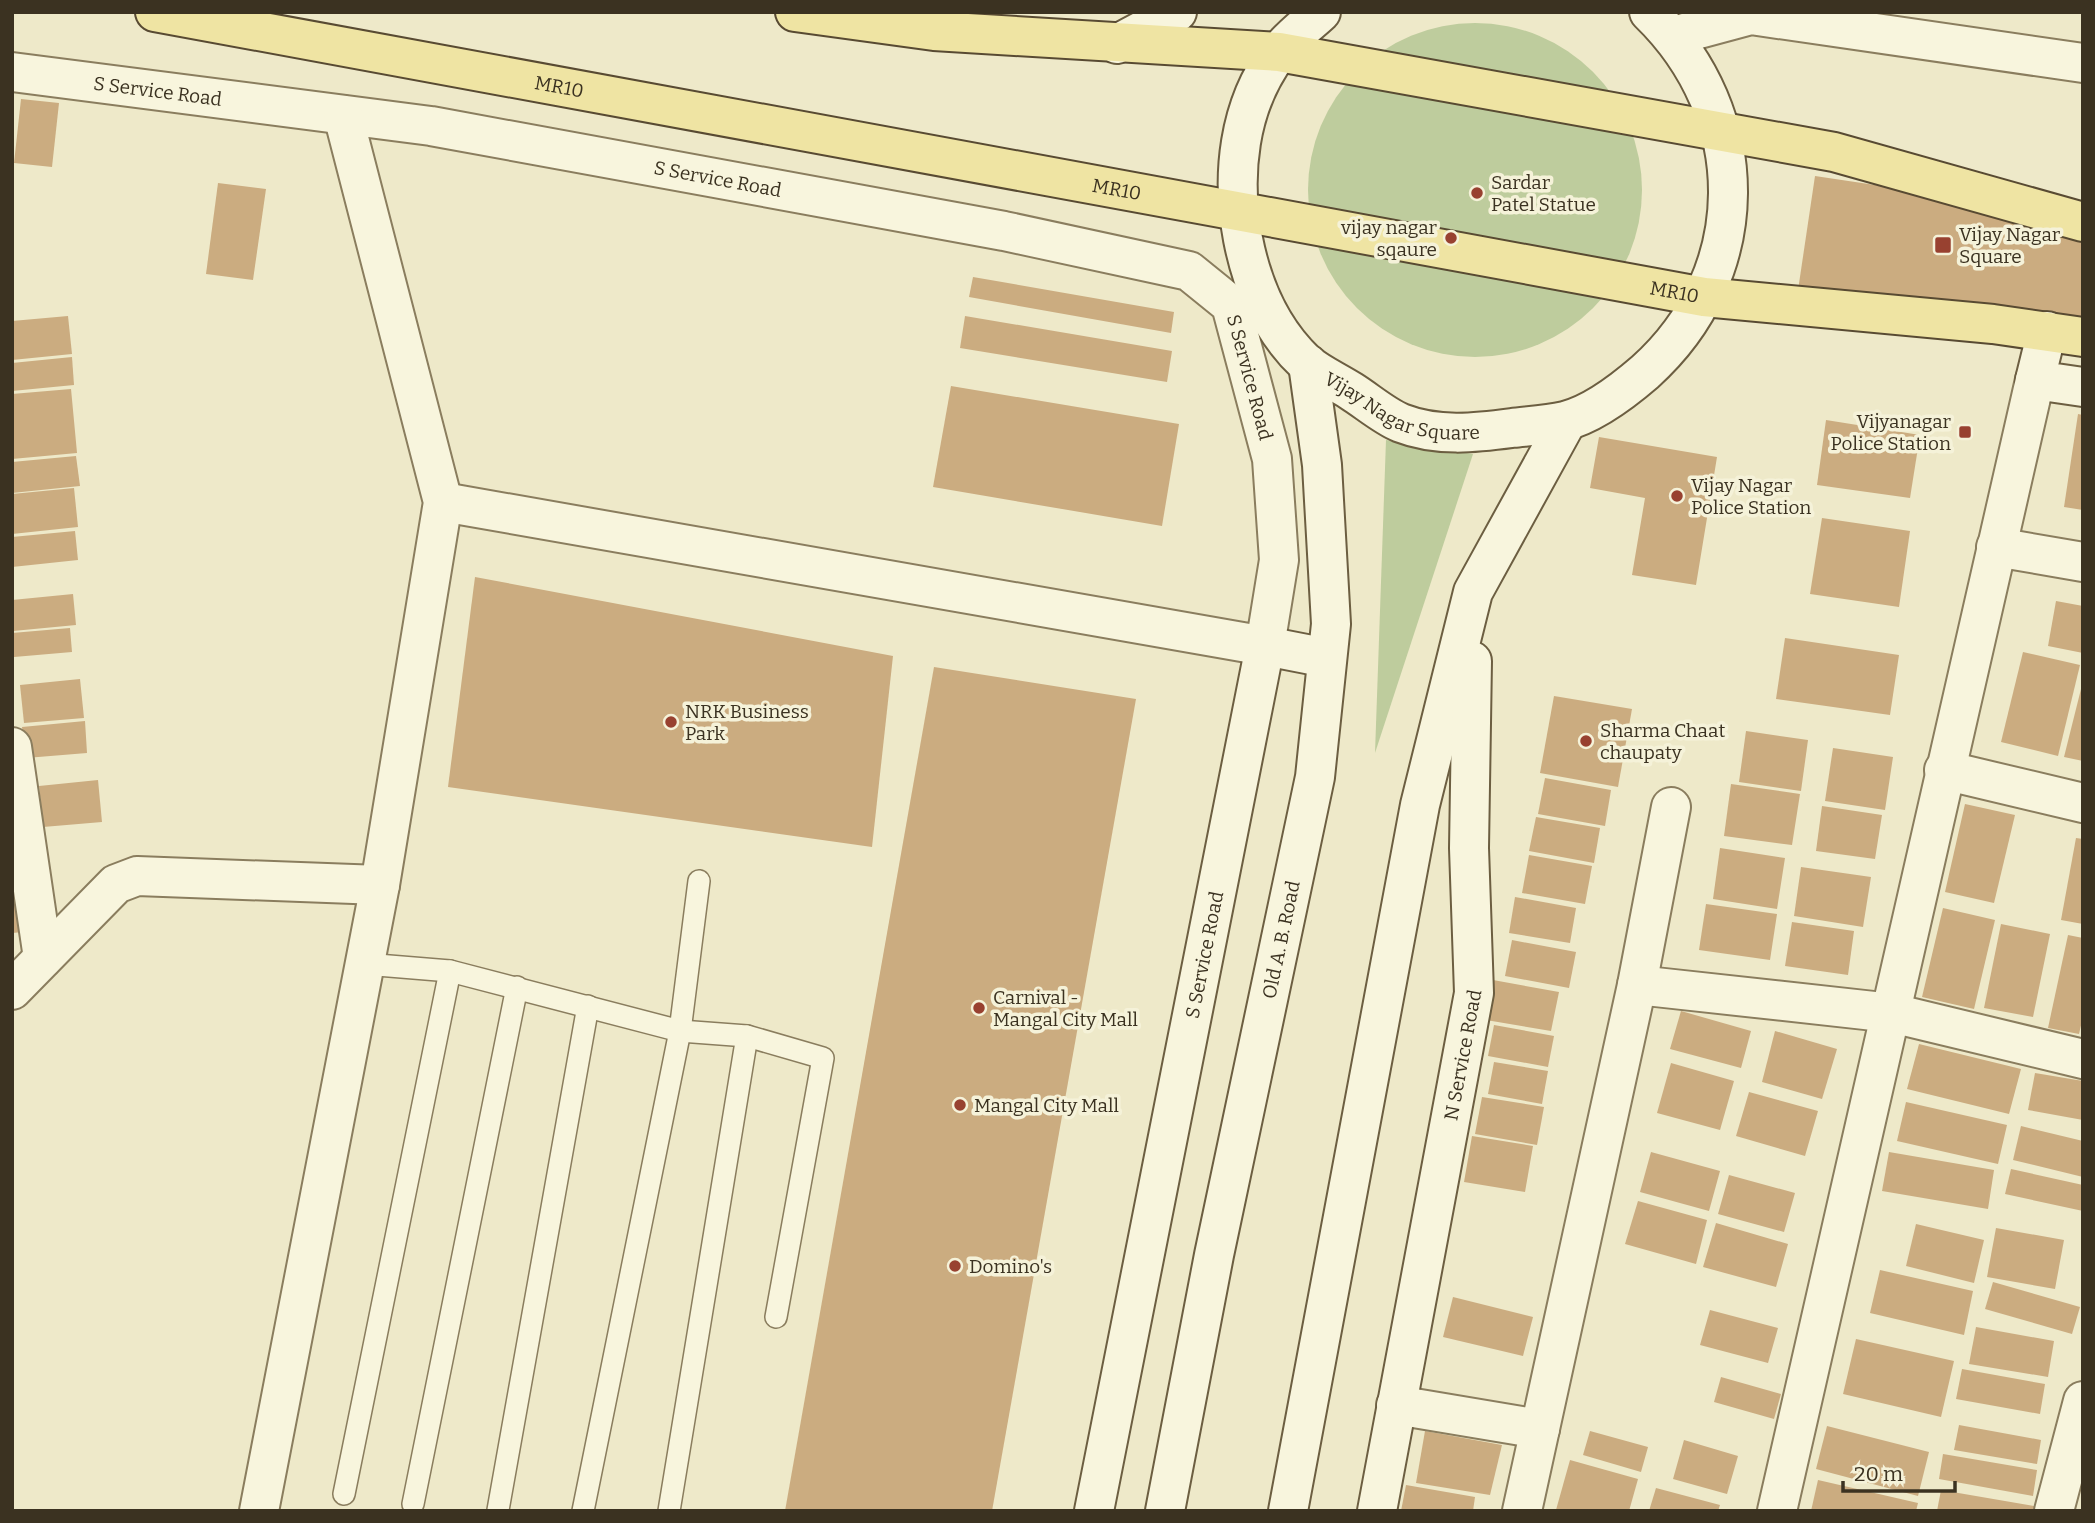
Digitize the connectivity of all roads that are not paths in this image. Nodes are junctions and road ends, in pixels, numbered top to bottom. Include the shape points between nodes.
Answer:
1 (155, 12) edge
2 (795, 12) edge
3 (1177, 12) edge
4 (1321, 12) edge
5 (1661, 24) edge
6 (1117, 44) junction
7 (1279, 52) junction
8 (2083, 63) edge
9 (12, 72) edge
10 (343, 115) junction
11 (1723, 133) junction
12 (1238, 211) junction
13 (2083, 222) edge
14 (1704, 297) junction
15 (2065, 334) edge
16 (1307, 364) junction
17 (2035, 380) junction
18 (2083, 387) edge
19 (1567, 421) junction
20 (443, 502) junction
21 (1996, 547) junction
22 (2083, 562) edge
23 (1473, 592) junction
24 (1265, 646) junction
25 (1327, 658) junction
26 (12, 747) edge
27 (1944, 770) junction
28 (2083, 803) edge
29 (1671, 807) dead end
30 (699, 881) dead end
31 (380, 885) junction
32 (43, 958) junction
33 (365, 964) junction
34 (450, 971) junction
35 (1637, 985) junction
36 (517, 986) junction
37 (12, 990) edge
38 (588, 1006) junction
39 (1892, 1013) junction
40 (680, 1031) junction
41 (747, 1036) junction
42 (2083, 1059) edge
43 (776, 1317) dead end
44 (2083, 1401) edge
45 (1396, 1405) junction
46 (1540, 1429) junction
47 (344, 1494) dead end
48 (414, 1504) dead end
49 (498, 1510) edge
50 (259, 1511) edge
51 (583, 1511) edge
52 (669, 1511) edge
53 (1094, 1511) edge
54 (1165, 1511) edge
55 (1288, 1511) edge
56 (1377, 1511) edge
57 (1522, 1511) edge
58 (1777, 1511) edge
59 (2054, 1511) edge

1 - 12 main road, MR10
2 - 6 main road via 934,31
3 - 6 street
4 - 7 street, Vijay Nagar Square
5 - 8 street via 1751,15
5 - 11 street, Vijay Nagar Square via 1695,65
6 - 7 main road
7 - 11 main road
7 - 12 street, Vijay Nagar Square via 1255,94 1241,141 1235,189
9 - 10 street, S Service Road
10 - 20 street
10 - 24 street, S Service Road via 431,126 1004,232 1189,271 1231,305 1272,459 1279,560
11 - 13 main road via 1834,152
11 - 14 street, Vijay Nagar Square via 1725,232
12 - 14 main road, MR10
12 - 16 street, Vijay Nagar Square via 1249,272 1264,306
14 - 15 main road, MR10
14 - 19 street, Vijay Nagar Square via 1670,350 1623,392
15 - 17 street
16 - 19 street, Vijay Nagar Square via 1401,423 1461,435
16 - 25 street, Old A. B. Road via 1322,465 1331,624
17 - 18 street
17 - 21 street
19 - 23 street
20 - 24 street
20 - 31 street
21 - 22 street
21 - 27 street
23 - 45 street, N Service Road via 1469,848 1474,993
23 - 55 street via 1420,805
24 - 25 street
24 - 53 street, S Service Road
25 - 54 street, Old A. B. Road via 1315,777
26 - 32 street
27 - 28 street
27 - 39 street
29 - 35 street
30 - 40 lane
31 - 32 street via 137,876 116,884
31 - 33 street
32 - 37 street
33 - 34 lane
33 - 50 street
34 - 36 lane
34 - 47 lane
35 - 39 street
35 - 46 street
36 - 38 lane
36 - 48 lane
38 - 40 lane
38 - 49 lane
39 - 42 street
39 - 58 street
40 - 41 lane
40 - 51 lane
41 - 43 lane via 823,1058
41 - 52 lane
44 - 59 street
45 - 46 street
45 - 56 street, N Service Road
46 - 57 street

